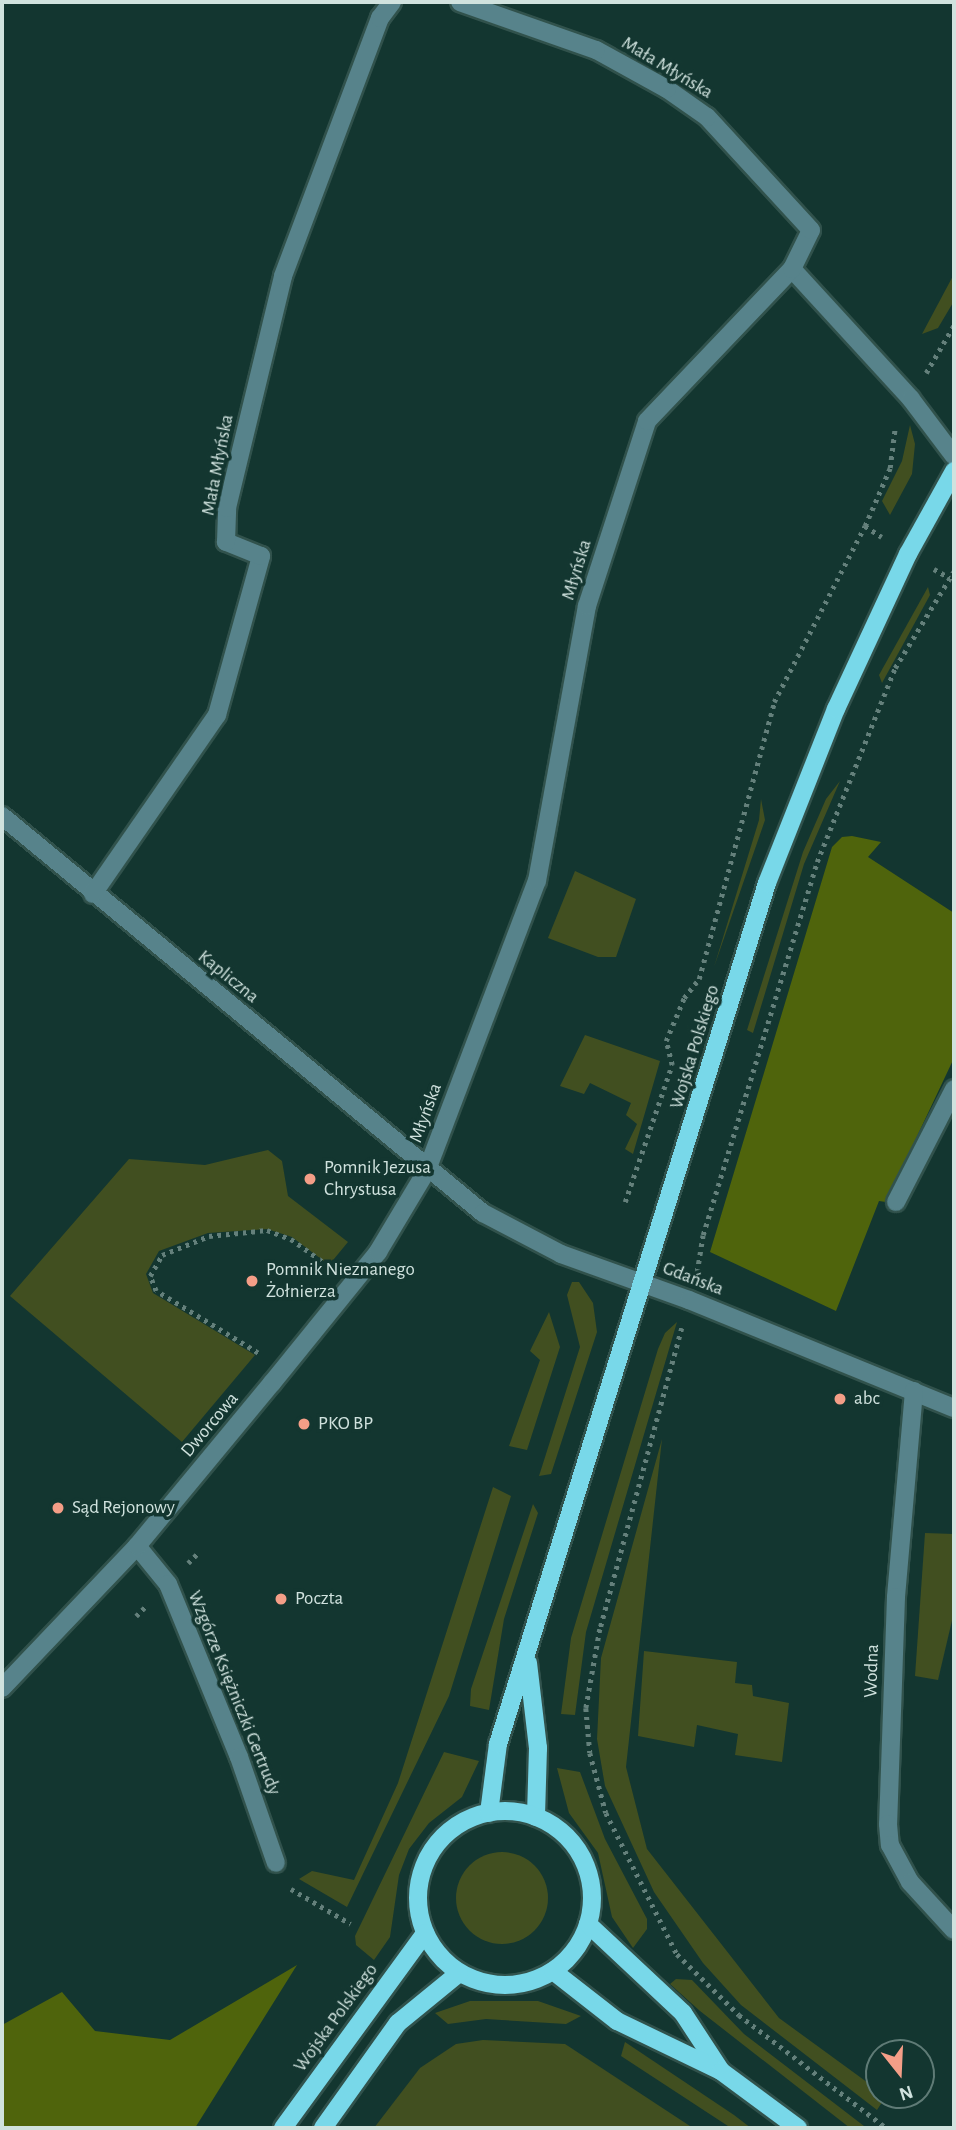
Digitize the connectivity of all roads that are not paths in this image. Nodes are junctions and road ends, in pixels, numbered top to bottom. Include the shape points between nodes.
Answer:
1 (392, 2) edge
2 (460, 2) edge
3 (792, 269) junction
4 (954, 456) edge
5 (954, 471) edge
6 (2, 816) edge
7 (93, 894) junction
8 (954, 1089) edge
9 (427, 1170) junction
10 (896, 1202) dead end
11 (644, 1283) junction
12 (914, 1391) junction
13 (954, 1408) edge
14 (137, 1546) junction
15 (527, 1656) junction
16 (2, 1688) edge
17 (489, 1813) junction
18 (536, 1817) junction
19 (276, 1863) dead end
20 (588, 1924) junction
21 (954, 1930) edge
22 (425, 1933) junction
23 (553, 1971) junction
24 (459, 1973) junction
25 (721, 2071) junction
26 (283, 2128) edge
27 (323, 2128) edge
28 (799, 2128) edge

1 - 7 street, Mała Młyńska via 380,18 283,276 228,508 226,542 261,556 217,715
2 - 3 street, Mała Młyńska via 596,50 707,117 811,230
3 - 4 street via 911,399
3 - 9 street, Młyńska via 647,421 587,606 537,881
5 - 11 main road, Wojska Polskiego via 908,554 836,709 767,883
6 - 7 street, Kapliczna
7 - 9 street, Kapliczna
8 - 10 street
9 - 11 street, Gdańska via 483,1213 528,1237 561,1254
9 - 14 street, Dworcowa via 378,1252
11 - 12 street, Gdańska
11 - 15 main road, Wojska Polskiego
12 - 13 street, Gdańska
12 - 21 street, Wodna via 896,1597 888,1824 890,1844 910,1882
14 - 16 street, Dworcowa
14 - 19 street, Wzgórze Księżniczki Gertrudy via 168,1584 239,1757
15 - 17 main road, Wojska Polskiego via 498,1744
15 - 18 main road, Wojska Polskiego via 538,1748
17 - 18 main road via 513,1811
17 - 22 main road via 464,1821 443,1836 428,1857 419,1882 418,1908
18 - 20 main road via 555,1827 583,1860 592,1903
20 - 23 main road via 575,1951
20 - 25 main road via 682,2013
22 - 24 main road via 439,1956
22 - 26 main road, Wojska Polskiego
23 - 24 main road via 506,1986 481,1983
23 - 25 main road via 617,2021
24 - 27 main road via 398,2023
25 - 28 main road

